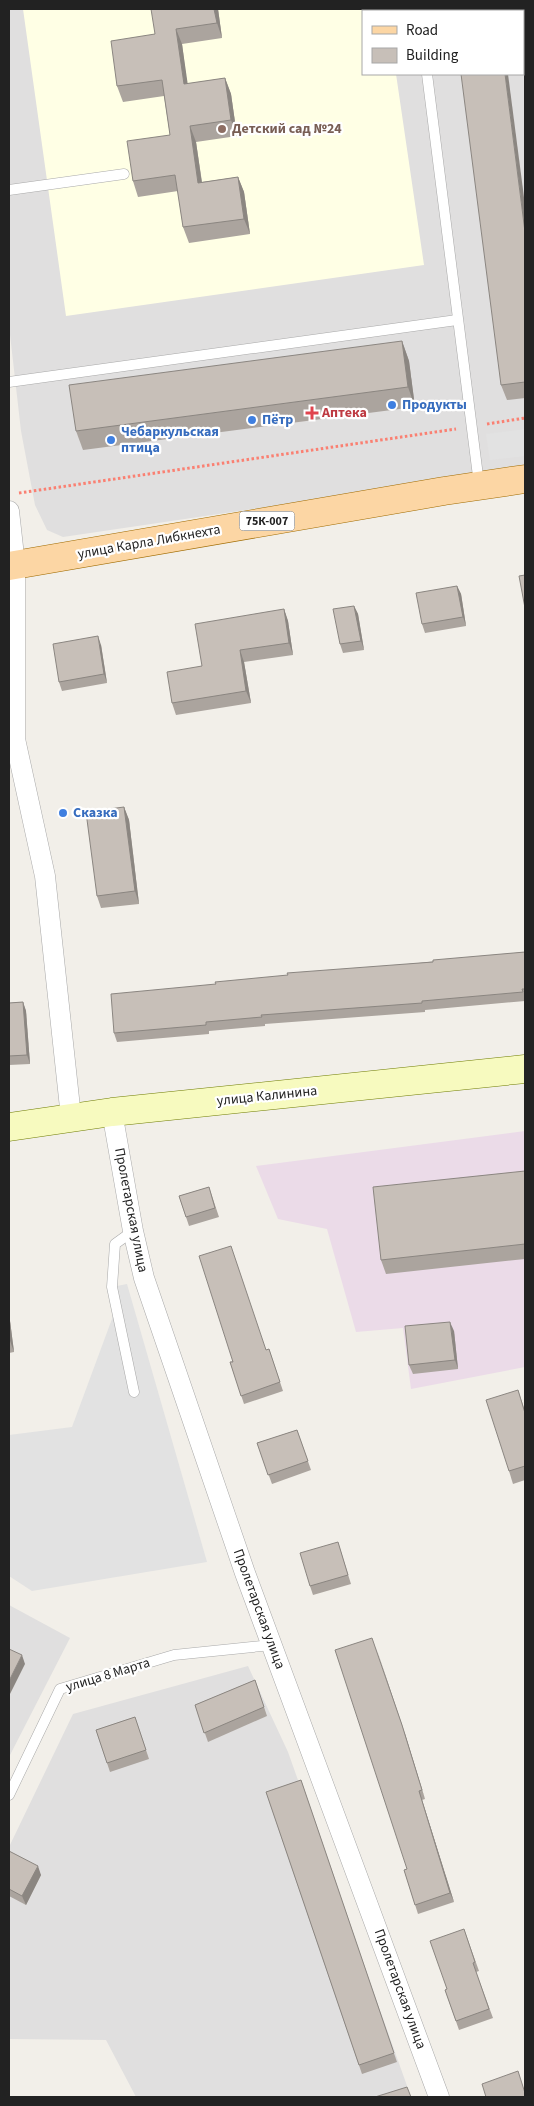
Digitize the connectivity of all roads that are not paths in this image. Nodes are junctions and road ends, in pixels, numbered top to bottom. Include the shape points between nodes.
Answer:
1 (427, 75) edge
2 (124, 174) dead end
3 (9, 190) edge
4 (457, 320) junction
5 (9, 382) edge
6 (525, 479) edge
7 (479, 485) junction
8 (9, 511) edge
9 (12, 565) edge
10 (12, 612) edge
11 (525, 1069) edge
12 (112, 1112) junction
13 (71, 1117) junction
14 (9, 1127) edge
15 (133, 1231) junction
16 (134, 1392) dead end
17 (272, 1645) junction
18 (9, 1794) edge
19 (439, 2097) edge

1 - 4 lane
2 - 3 lane
4 - 5 lane
4 - 7 lane
6 - 7 main road, улица Карла Либкнехта / 75К-007
7 - 9 main road, улица Карла Либкнехта / 75К-007
8 - 9 street
9 - 10 street
10 - 13 street via 15,739 45,876
11 - 12 street, улица Калинина
12 - 13 street, улица Калинина
12 - 15 street, Пролетарская улица
13 - 14 street, улица Калинина
15 - 16 lane via 115,1244 112,1287
15 - 17 street, Пролетарская улица via 144,1278
17 - 18 lane, улица 8 Марта via 174,1655 60,1689
17 - 19 street, Пролетарская улица

